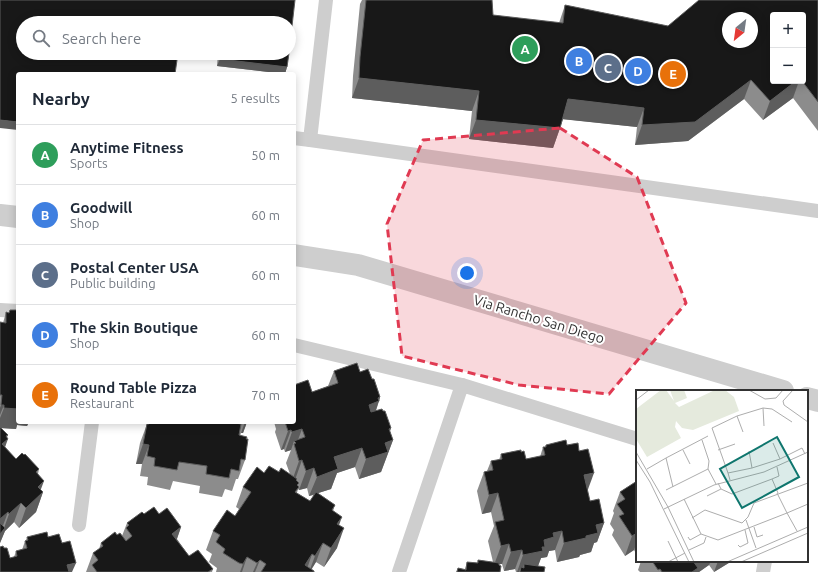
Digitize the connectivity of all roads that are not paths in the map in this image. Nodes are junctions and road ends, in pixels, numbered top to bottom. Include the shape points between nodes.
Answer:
1 (326, 0) edge
2 (296, 138) edge
3 (310, 140) junction
4 (818, 211) edge
5 (0, 215) edge
6 (16, 217) edge
7 (296, 255) edge
8 (0, 310) edge
9 (16, 311) edge
10 (296, 345) edge
11 (462, 385) junction
12 (780, 390) edge
13 (808, 398) edge
14 (818, 401) edge
15 (92, 424) edge
16 (636, 439) edge
17 (79, 525) dead end
18 (765, 562) edge
19 (399, 572) edge
20 (764, 572) edge

1 - 3 lane
2 - 3 lane
3 - 4 lane
5 - 6 street
7 - 12 street, Via Rancho San Diego via 358,265
8 - 9 lane
10 - 11 lane
11 - 16 lane
11 - 19 lane
13 - 14 street
15 - 17 lane
18 - 20 lane

